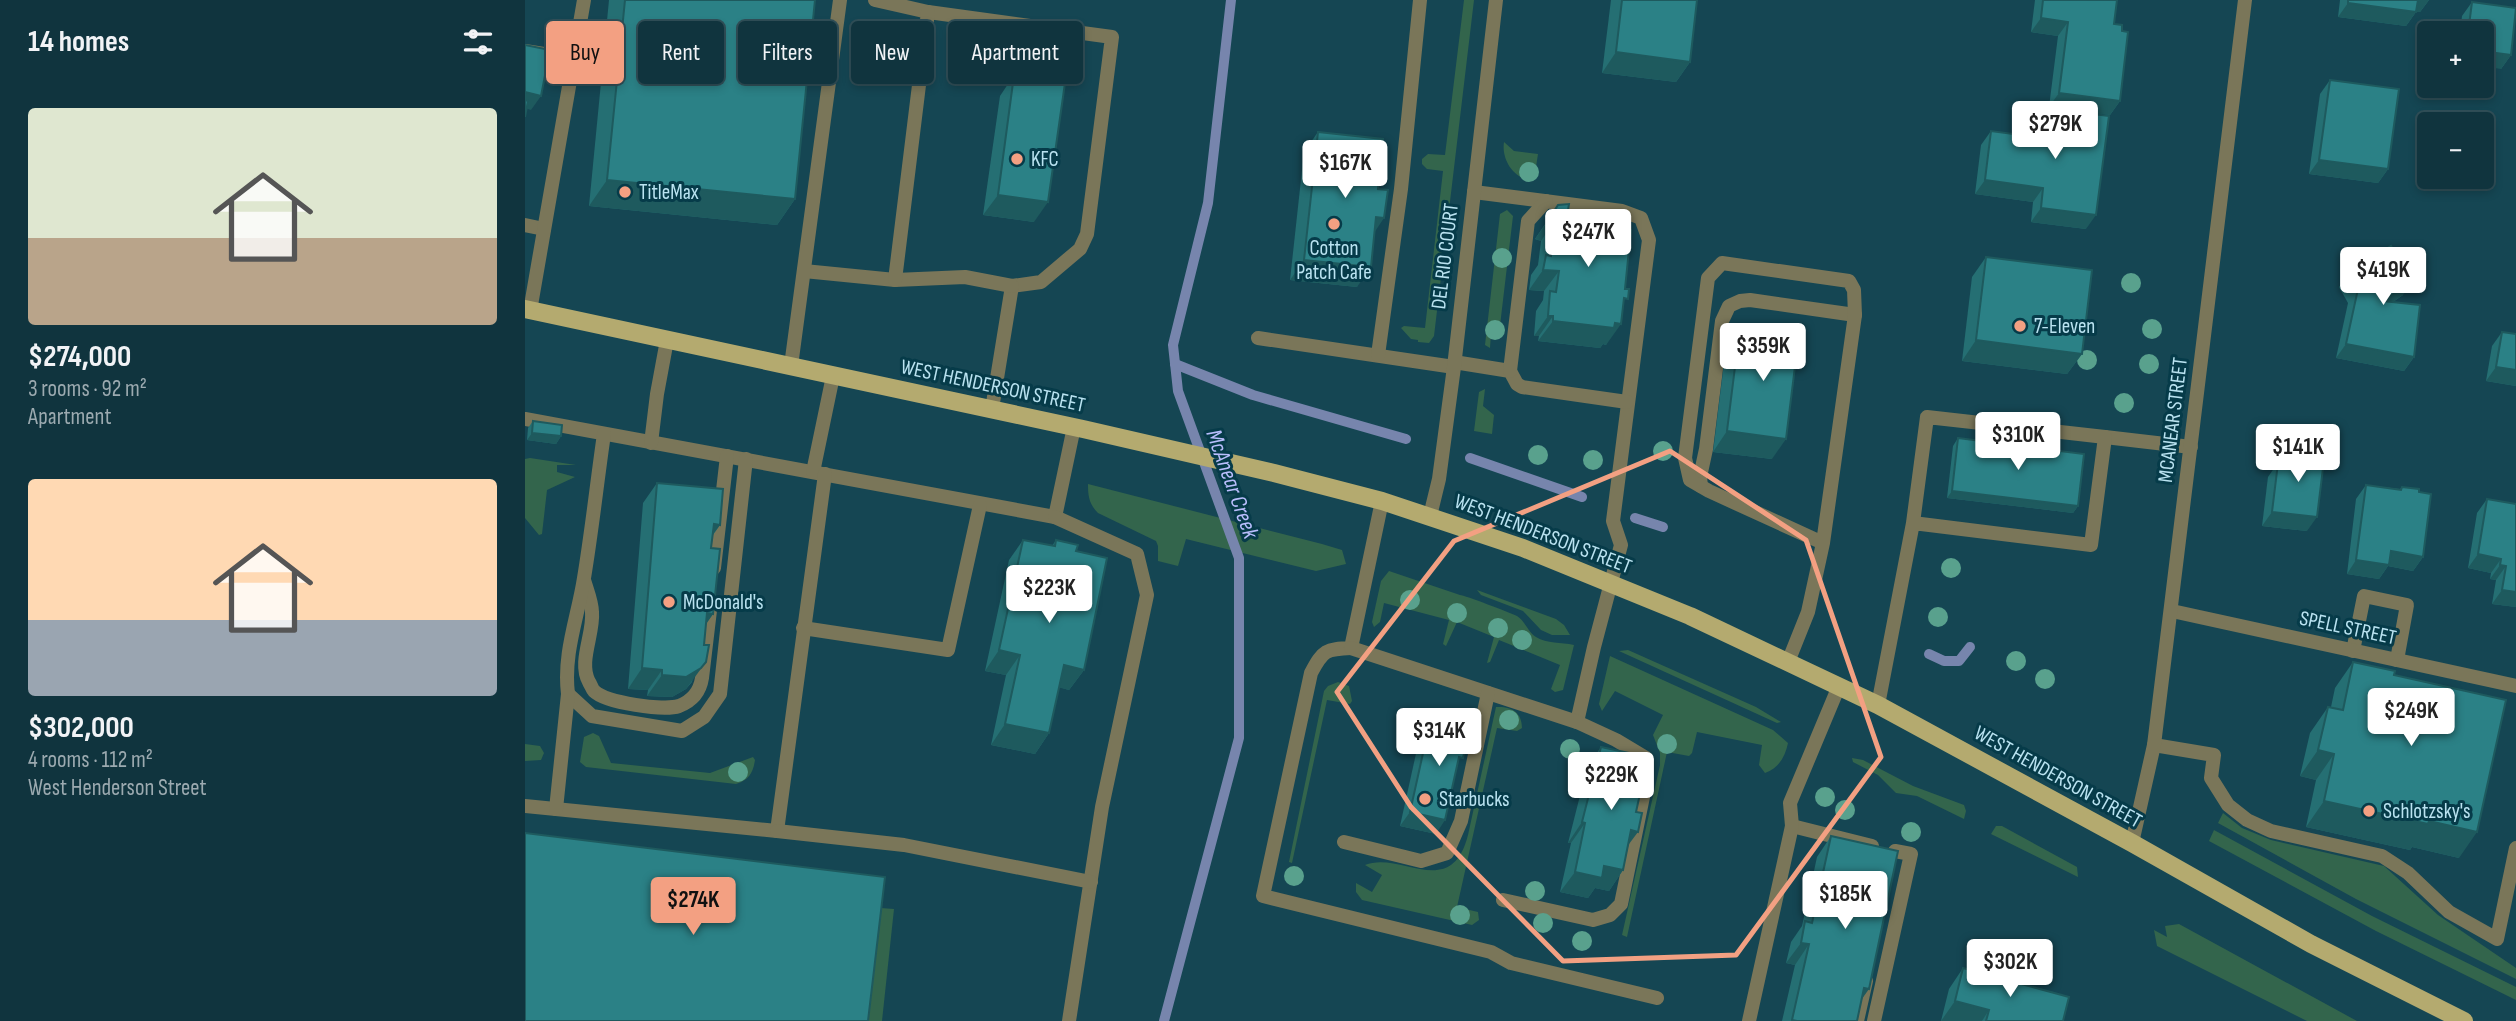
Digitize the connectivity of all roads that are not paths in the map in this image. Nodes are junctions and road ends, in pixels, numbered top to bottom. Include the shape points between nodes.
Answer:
1 (584, 0) edge
2 (840, 0) edge
3 (875, 0) edge
4 (1420, 0) edge
5 (1496, 0) edge
6 (2245, 0) edge
7 (928, 12) junction
8 (581, 21) edge
9 (525, 51) edge
10 (546, 54) edge
11 (570, 84) edge
12 (1474, 192) junction
13 (1546, 201) junction
14 (525, 225) edge
15 (544, 229) junction
16 (804, 271) junction
17 (895, 280) junction
18 (1012, 286) junction
19 (528, 310) edge
20 (1856, 315) junction
21 (1258, 338) dead end
22 (667, 340) junction
23 (1378, 355) junction
24 (1454, 364) junction
25 (791, 366) junction
26 (1510, 370) junction
27 (833, 376) junction
28 (1627, 402) junction
29 (992, 409) junction
30 (525, 419) edge
31 (1078, 428) junction
32 (604, 434) junction
33 (2105, 438) junction
34 (650, 443) junction
35 (2191, 447) junction
36 (727, 456) junction
37 (746, 459) junction
38 (819, 473) junction
39 (1702, 486) junction
40 (1382, 500) junction
41 (980, 505) junction
42 (1430, 516) junction
43 (1055, 517) junction
44 (1913, 523) junction
45 (1823, 543) junction
46 (584, 580) junction
47 (1611, 583) junction
48 (2172, 611) junction
49 (803, 628) junction
50 (1351, 648) junction
51 (2353, 651) junction
52 (2397, 660) junction
53 (1788, 662) junction
54 (1839, 686) junction
55 (2516, 686) edge
56 (1488, 693) junction
57 (568, 694) junction
58 (1878, 705) junction
59 (1577, 722) junction
60 (2154, 746) junction
61 (525, 806) edge
62 (556, 809) junction
63 (1792, 827) junction
64 (777, 831) junction
65 (1344, 842) dead end
66 (2132, 844) junction
67 (2516, 848) edge
68 (1091, 882) junction
69 (1503, 900) dead end
70 (1869, 969) edge
71 (1657, 998) dead end
72 (1069, 1021) edge
73 (1749, 1021) edge
74 (1857, 1021) edge
75 (1874, 1021) edge
76 (2464, 1021) edge

1 - 8 street
2 - 16 street
3 - 7 street
4 - 23 street
5 - 12 street, DEL RIO COURT
6 - 35 street, MCANEAR STREET
7 - 17 street
7 - 18 street via 1112,37 1087,234 1080,249 1041,282
9 - 10 street
11 - 15 street
12 - 13 street
12 - 24 street, DEL RIO COURT
13 - 26 street via 1528,221
13 - 28 street via 1622,211 1641,218 1649,240
14 - 15 street
15 - 19 street
16 - 17 street
16 - 25 street
17 - 18 street via 965,277
18 - 29 street
19 - 22 main road, WEST HENDERSON STREET
20 - 39 street via 1750,300 1729,306 1722,321
20 - 39 street via 1849,281 1722,263 1707,278 1685,458 1690,480
20 - 45 street
21 - 23 street
22 - 25 main road, WEST HENDERSON STREET
22 - 34 street
23 - 24 street
24 - 26 street
24 - 42 street, DEL RIO COURT
25 - 27 main road, WEST HENDERSON STREET
26 - 28 street via 1522,387
27 - 29 main road, WEST HENDERSON STREET
27 - 38 street
28 - 47 street via 1613,521 1621,545
29 - 31 main road, WEST HENDERSON STREET
30 - 32 street
31 - 40 main road, WEST HENDERSON STREET
31 - 43 street
32 - 34 street
32 - 46 street
33 - 35 street
33 - 44 street via 1927,417
33 - 44 street via 2091,545
34 - 36 street
35 - 48 street, MCANEAR STREET
36 - 37 street
36 - 46 street via 701,687 695,695 672,708 622,703 594,692 587,678 592,612
37 - 38 street
37 - 57 street via 720,694 704,717 682,732 592,716
38 - 41 street
38 - 49 street
39 - 45 street
40 - 42 main road, WEST HENDERSON STREET
40 - 50 street
41 - 43 street
41 - 49 street via 948,650
42 - 47 main road, WEST HENDERSON STREET
43 - 68 street via 1136,554 1147,595 1102,807
44 - 58 street
45 - 53 street via 1808,612
46 - 57 street via 571,628
47 - 53 main road, WEST HENDERSON STREET
47 - 59 street
48 - 51 street, SPELL STREET
48 - 60 street, MCANEAR STREET
49 - 64 street
50 - 56 street
50 - 71 street via 1329,649 1311,673 1263,896 1491,951 1511,963
51 - 52 street, SPELL STREET
51 - 52 street via 2364,596 2407,605
52 - 55 street, SPELL STREET
53 - 54 main road, WEST HENDERSON STREET
54 - 58 main road, WEST HENDERSON STREET
54 - 63 street via 1790,803
56 - 59 street
56 - 65 street via 1461,821 1447,853 1421,861
57 - 62 street
58 - 66 main road, WEST HENDERSON STREET
59 - 69 street via 1646,758 1646,782 1621,904 1610,915 1593,920
60 - 66 street, MCANEAR STREET
60 - 67 street via 2214,755 2211,778 2228,805 2247,820 2271,831 2382,856 2408,873 2449,912 2497,939
61 - 62 street
62 - 64 street
63 - 73 street
63 - 75 street via 1894,858 1911,854
64 - 68 street via 904,845
66 - 76 main road, WEST HENDERSON STREET via 2311,944
68 - 72 street
70 - 74 street

